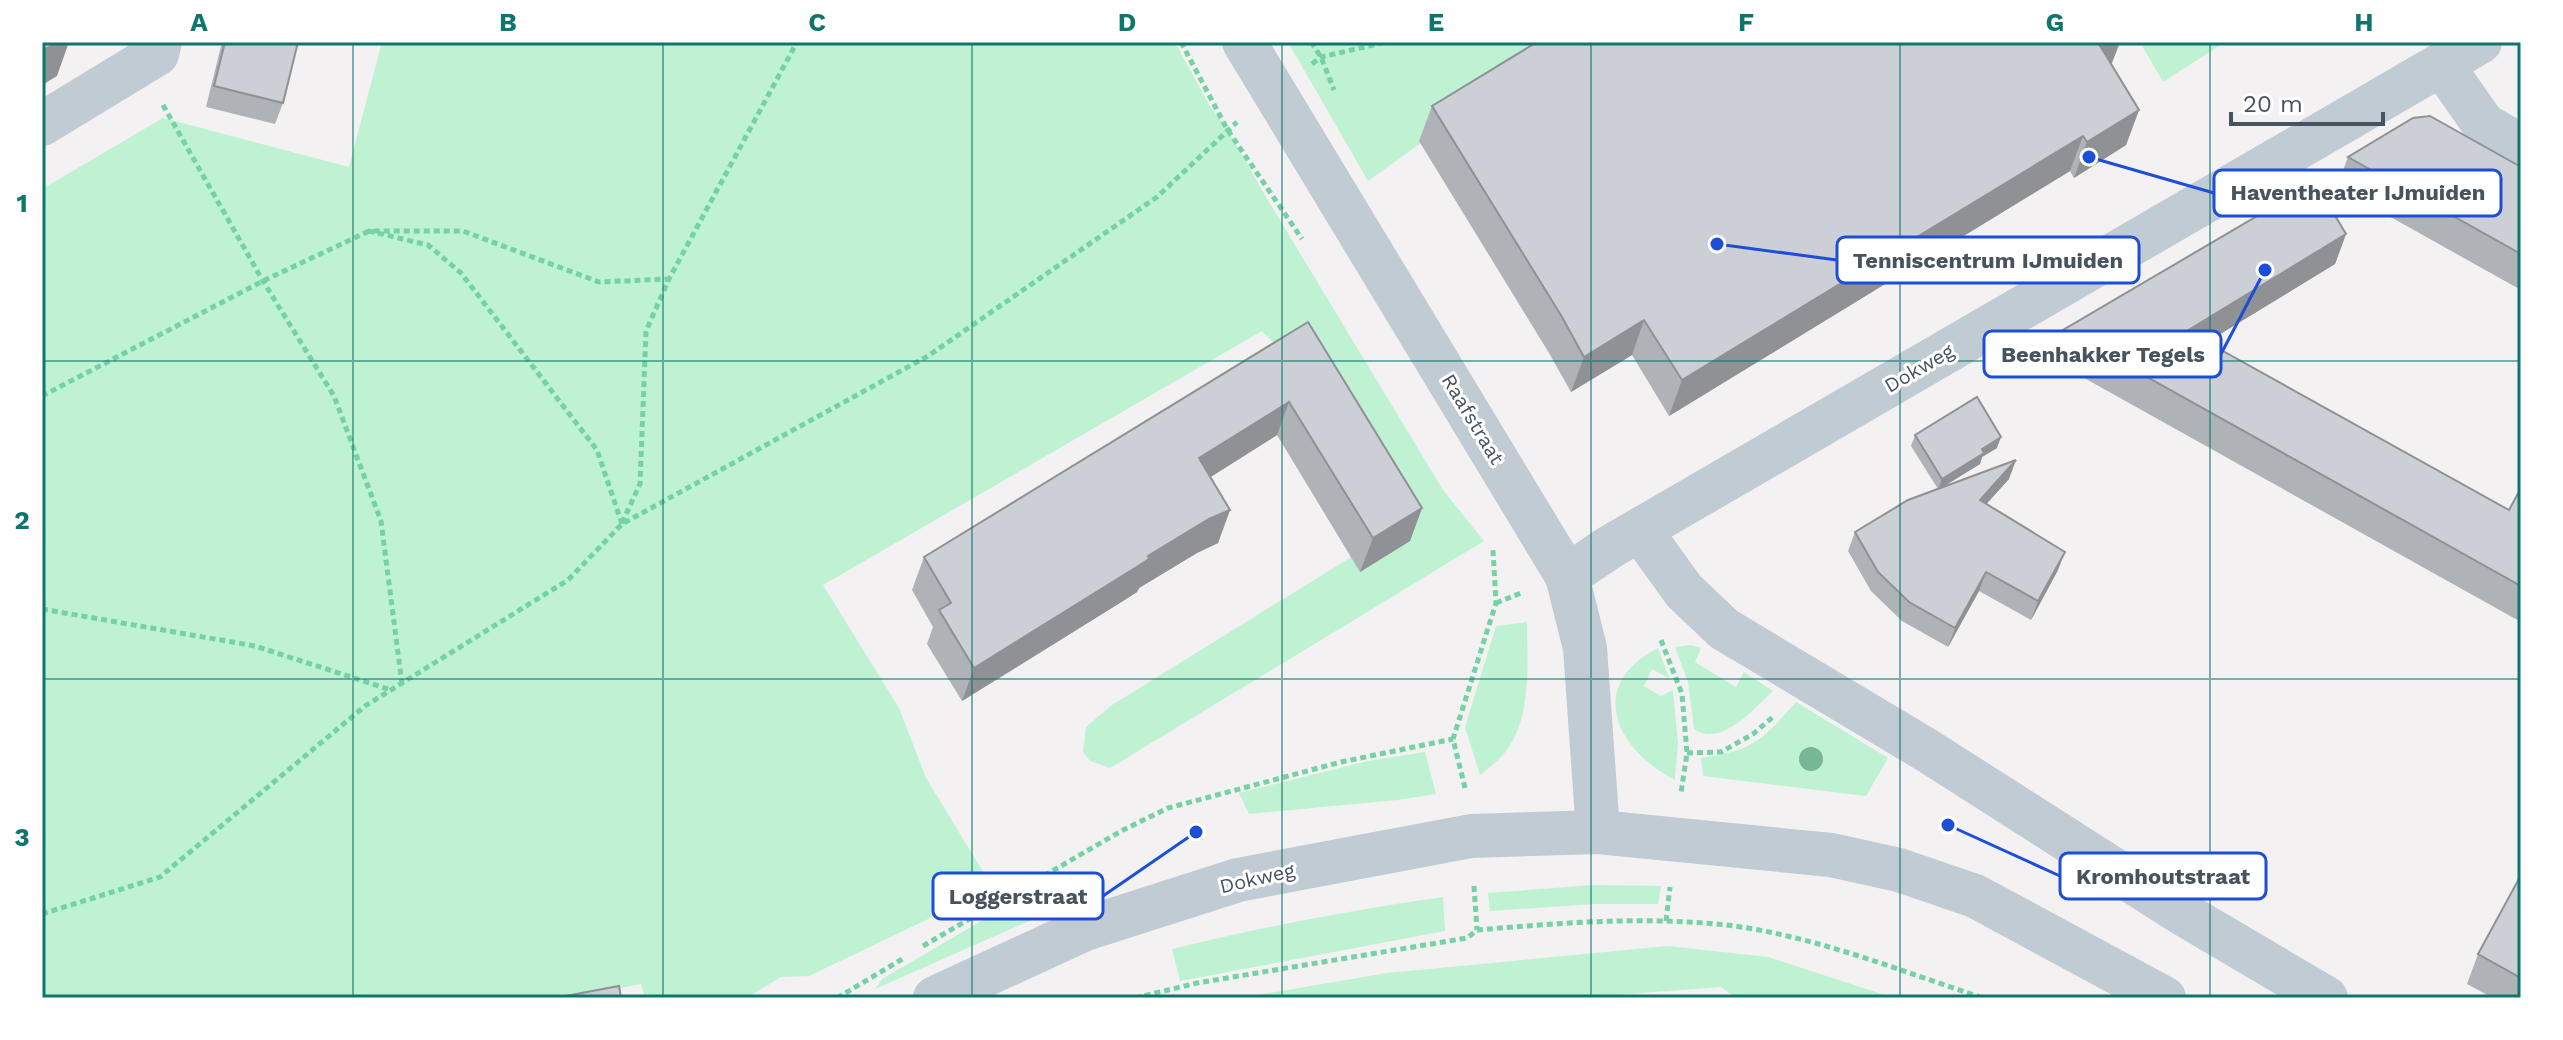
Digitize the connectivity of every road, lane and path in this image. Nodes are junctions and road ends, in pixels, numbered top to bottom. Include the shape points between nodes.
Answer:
1 (797, 42) edge
2 (1181, 42) edge
3 (1244, 42) edge
4 (1311, 42) edge
5 (1386, 42) edge
6 (2480, 42) edge
7 (150, 53) edge
8 (2442, 65) junction
9 (1275, 92) junction
10 (42, 124) edge
11 (1227, 129) junction
12 (2521, 146) edge
13 (369, 231) junction
14 (1308, 248) dead end
15 (669, 279) junction
16 (263, 281) junction
17 (42, 396) edge
18 (622, 524) junction
19 (1640, 530) junction
20 (1492, 544) dead end
21 (1567, 576) junction
22 (42, 609) edge
23 (1804, 677) junction
24 (402, 684) junction
25 (391, 690) junction
26 (1687, 753) dead end
27 (1598, 832) junction
28 (42, 914) edge
29 (837, 998) edge
30 (935, 998) edge
31 (1135, 998) edge
32 (1983, 998) edge
33 (2164, 998) edge
34 (2326, 998) edge

1 - 15 path
2 - 11 path
3 - 9 street, Raafstraat
4 - 5 path via 1321,57
6 - 8 street, Dokweg
7 - 10 street
7 - 16 path
8 - 12 street via 2484,125
8 - 19 street, Dokweg
9 - 11 path
9 - 21 street, Raafstraat
11 - 14 path
11 - 18 path via 1157,197 928,356
13 - 15 path via 463,231 599,282
13 - 16 path
13 - 18 path via 428,245 461,273 597,450
15 - 18 path via 646,331 640,484
16 - 17 path
16 - 24 path via 334,396 381,521
18 - 24 path via 568,580
19 - 21 street, Dokweg
19 - 23 street via 1684,591 1724,629
20 - 29 path via 1496,603 1453,739 1341,762 1168,808
21 - 27 street, Raafstraat via 1585,648
22 - 25 path via 255,646
23 - 26 path via 1779,711 1753,734 1721,752
23 - 34 street
24 - 25 path
25 - 28 path via 160,877
27 - 30 street, Dokweg via 1471,836 1238,880 1085,929
27 - 33 street, Dokweg via 1831,855 1899,870 1975,896
31 - 32 path via 1467,938 1477,930 1666,921 1726,925 1826,948

